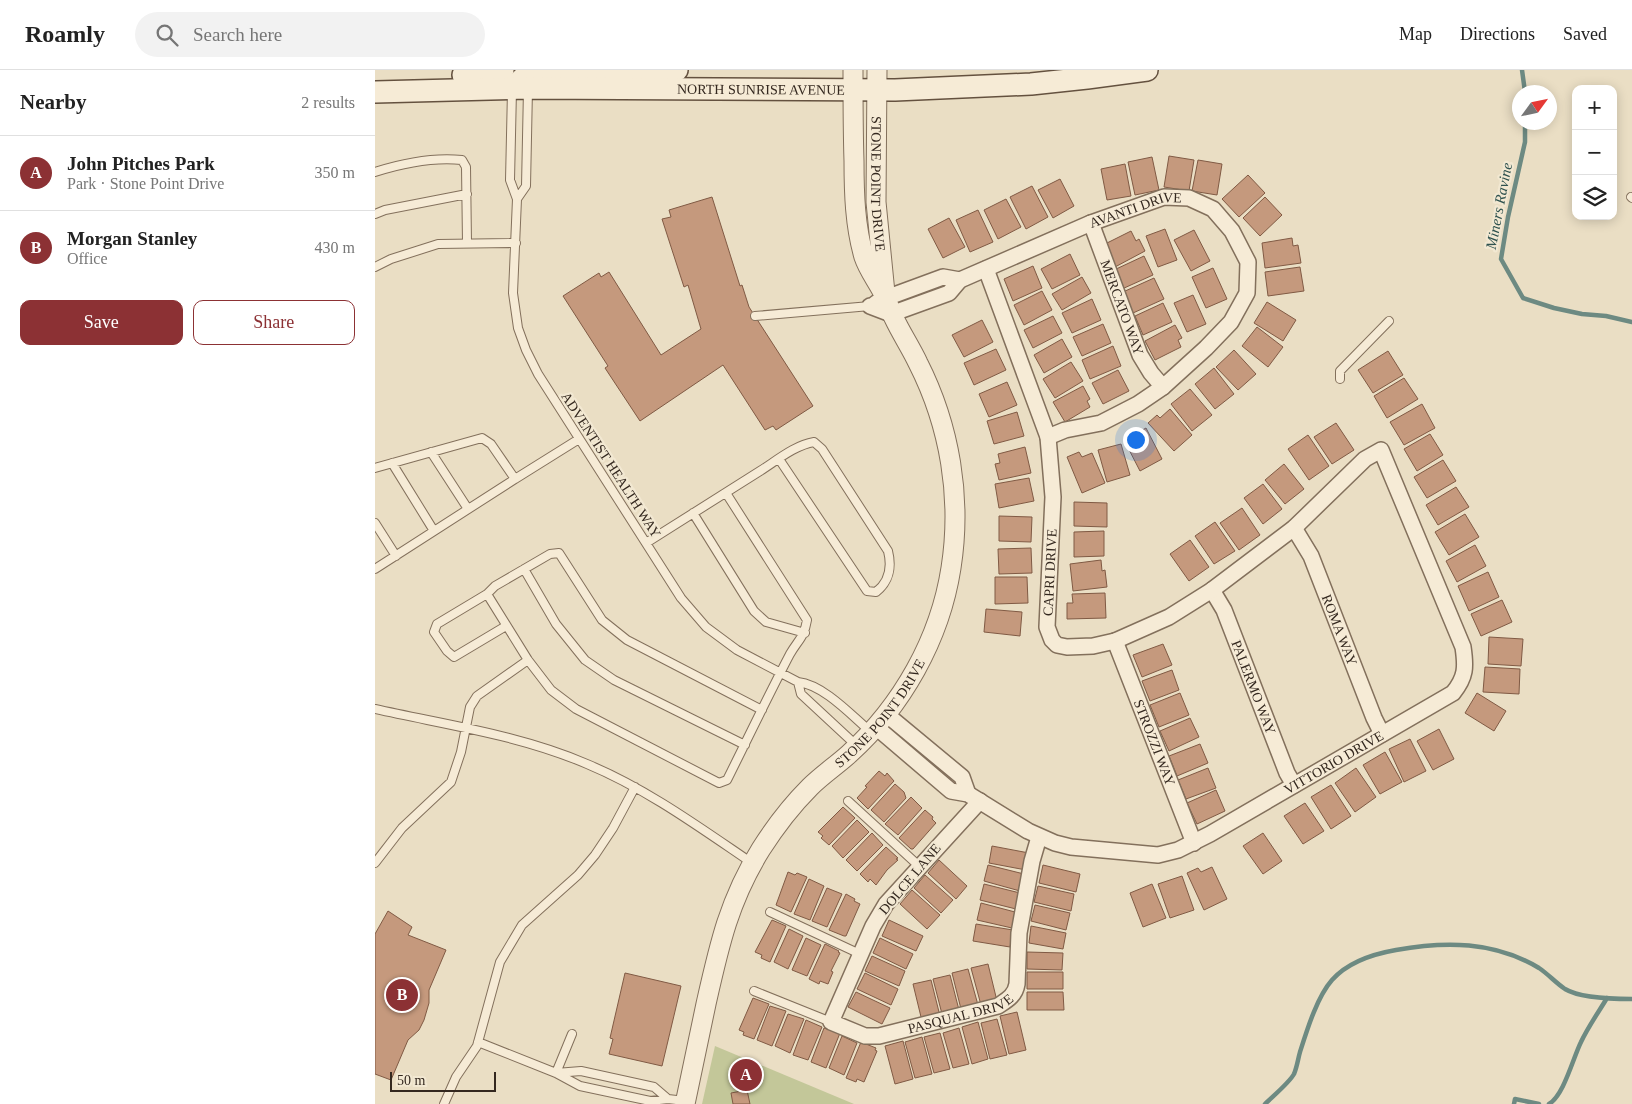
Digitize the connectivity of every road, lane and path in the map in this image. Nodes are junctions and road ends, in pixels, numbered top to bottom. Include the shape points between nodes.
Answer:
1 (677, 70) edge
2 (1147, 70) edge
3 (375, 79) edge
4 (853, 80) edge
5 (877, 80) edge
6 (514, 82) edge
7 (375, 92) edge
8 (375, 172) edge
9 (467, 194) junction
10 (517, 199) junction
11 (375, 214) edge
12 (1091, 223) junction
13 (467, 243) junction
14 (516, 243) junction
15 (375, 267) edge
16 (986, 269) junction
17 (960, 280) junction
18 (929, 282) junction
19 (935, 298) junction
20 (882, 306) junction
21 (755, 316) dead end
22 (1389, 321) dead end
23 (1340, 379) dead end
24 (1163, 387) junction
25 (1048, 437) junction
26 (579, 439) junction
27 (1381, 450) joint
28 (431, 452) junction
29 (779, 459) junction
30 (392, 463) junction
31 (375, 468) edge
32 (515, 479) junction
33 (726, 492) junction
34 (468, 509) junction
35 (693, 514) junction
36 (375, 523) edge
37 (1294, 528) junction
38 (434, 531) junction
39 (646, 543) junction
40 (395, 556) junction
41 (375, 569) edge
42 (524, 569) junction
43 (1212, 590) junction
44 (487, 594) junction
45 (506, 626) junction
46 (805, 633) junction
47 (1115, 642) junction
48 (528, 660) junction
49 (781, 674) junction
50 (798, 682) junction
51 (375, 710) edge
52 (762, 710) junction
53 (878, 724) junction
54 (465, 729) junction
55 (1382, 734) junction
56 (745, 745) junction
57 (857, 746) junction
58 (951, 768) junction
59 (940, 782) junction
60 (1295, 785) junction
61 (635, 788) junction
62 (974, 798) junction
63 (848, 801) dead end
64 (1039, 837) junction
65 (1194, 843) junction
66 (375, 863) edge
67 (753, 863) junction
68 (919, 866) junction
69 (771, 912) dead end
70 (860, 954) junction
71 (754, 991) dead end
72 (831, 1022) junction
73 (572, 1034) dead end
74 (478, 1042) junction
75 (556, 1073) junction
76 (680, 1101) edge
77 (444, 1104) edge

1 - 6 main road via 539,73 526,75
2 - 5 main road, NORTH SUNRISE AVENUE via 1031,84 958,88
3 - 6 main road via 489,74
4 - 5 main road, NORTH SUNRISE AVENUE
4 - 6 main road, NORTH SUNRISE AVENUE
4 - 20 street, STONE POINT DRIVE via 857,218 865,260
5 - 20 street, STONE POINT DRIVE via 876,202
6 - 7 main road, NORTH SUNRISE AVENUE
6 - 10 lane, ADVENTIST HEALTH WAY via 510,180
6 - 10 lane, ADVENTIST HEALTH WAY via 526,186
8 - 9 lane via 401,164 449,158 462,160 466,167
9 - 11 lane
9 - 13 lane
10 - 14 lane, ADVENTIST HEALTH WAY
12 - 16 street, AVANTI DRIVE
12 - 24 street, MERCATO WAY via 1140,355
12 - 24 street, AVANTI DRIVE via 1164,197 1189,198 1213,209 1232,231 1248,262 1247,293 1231,322
13 - 14 lane
13 - 15 lane via 438,244
14 - 26 lane, ADVENTIST HEALTH WAY via 513,293 518,328 538,374
16 - 17 street, AVANTI DRIVE
16 - 25 street, CAPRI DRIVE
17 - 18 street, AVANTI DRIVE via 943,277
17 - 19 street, AVANTI DRIVE via 949,293
18 - 19 street
18 - 20 street, AVANTI DRIVE
19 - 20 street, AVANTI DRIVE
20 - 21 lane
20 - 53 street, STONE POINT DRIVE via 918,362 942,423 951,466 955,515 947,586 931,637 905,689
22 - 23 lane via 1340,371
24 - 25 street, AVANTI DRIVE via 1101,423
25 - 47 street, CAPRI DRIVE via 1053,497 1047,627 1052,640 1067,648
26 - 32 lane
26 - 39 lane, ADVENTIST HEALTH WAY
27 - 37 street, CAPRI DRIVE via 1365,458
27 - 55 street, VITTORIO DRIVE via 1463,647 1465,664 1462,682 1453,693
28 - 30 lane
28 - 32 lane via 482,438 491,444
28 - 34 lane
29 - 29 lane via 805,443 814,442 822,449 888,551 890,571 884,586 875,592 867,591
29 - 33 lane
30 - 31 lane
30 - 38 lane
32 - 34 lane
33 - 35 lane
33 - 46 lane via 807,620
34 - 38 lane
35 - 39 lane
35 - 46 lane via 754,611 766,622
36 - 40 lane
37 - 43 street, CAPRI DRIVE
37 - 55 street, ROMA WAY via 1311,556
38 - 40 lane
39 - 49 lane, ADVENTIST HEALTH WAY via 681,598 706,627 737,650
40 - 41 lane
42 - 44 lane
42 - 52 lane via 550,554 559,553 603,620 627,640
42 - 56 lane via 556,624 585,660 614,680
43 - 47 street, CAPRI DRIVE via 1169,618
43 - 60 street, PALERMO WAY via 1224,610 1287,772
44 - 45 lane
44 - 45 lane via 437,624 434,632 454,656
45 - 48 lane
46 - 49 lane
47 - 65 street, STROZZI WAY
48 - 54 lane via 477,696 470,707
48 - 56 lane via 551,690 576,709 719,783 727,780
49 - 50 lane, ADVENTIST HEALTH WAY
49 - 52 lane
50 - 53 lane, ADVENTIST HEALTH WAY via 822,691
50 - 57 lane via 801,694
51 - 54 lane
52 - 56 lane
53 - 57 street, STONE POINT DRIVE
53 - 58 street, VITTORIO DRIVE
53 - 59 street, VITTORIO DRIVE
54 - 61 lane via 511,738 560,753
54 - 66 lane via 451,782 402,828
55 - 60 street, VITTORIO DRIVE
57 - 67 street, STONE POINT DRIVE via 790,809
58 - 59 street
58 - 62 street, VITTORIO DRIVE via 962,777
59 - 62 street, VITTORIO DRIVE via 951,791
60 - 65 street, VITTORIO DRIVE
61 - 67 lane
61 - 74 lane via 595,855 578,875 522,925 500,962
62 - 64 street, VITTORIO DRIVE
62 - 68 street, DOLCE LANE
63 - 68 lane
64 - 65 street, VITTORIO DRIVE via 1071,846 1158,855
64 - 72 street, PASQUAL DRIVE via 1019,933 1016,990 1009,999 998,1006 879,1036 865,1036
67 - 76 street, STONE POINT DRIVE via 735,897 720,941
68 - 70 street, DOLCE LANE via 886,904
69 - 70 lane
70 - 72 street, DOLCE LANE
71 - 72 lane, PASQUAL DRIVE
73 - 75 lane
74 - 75 lane
74 - 77 lane
75 - 76 lane via 580,1086 650,1101
75 - 76 lane via 581,1071 654,1087

